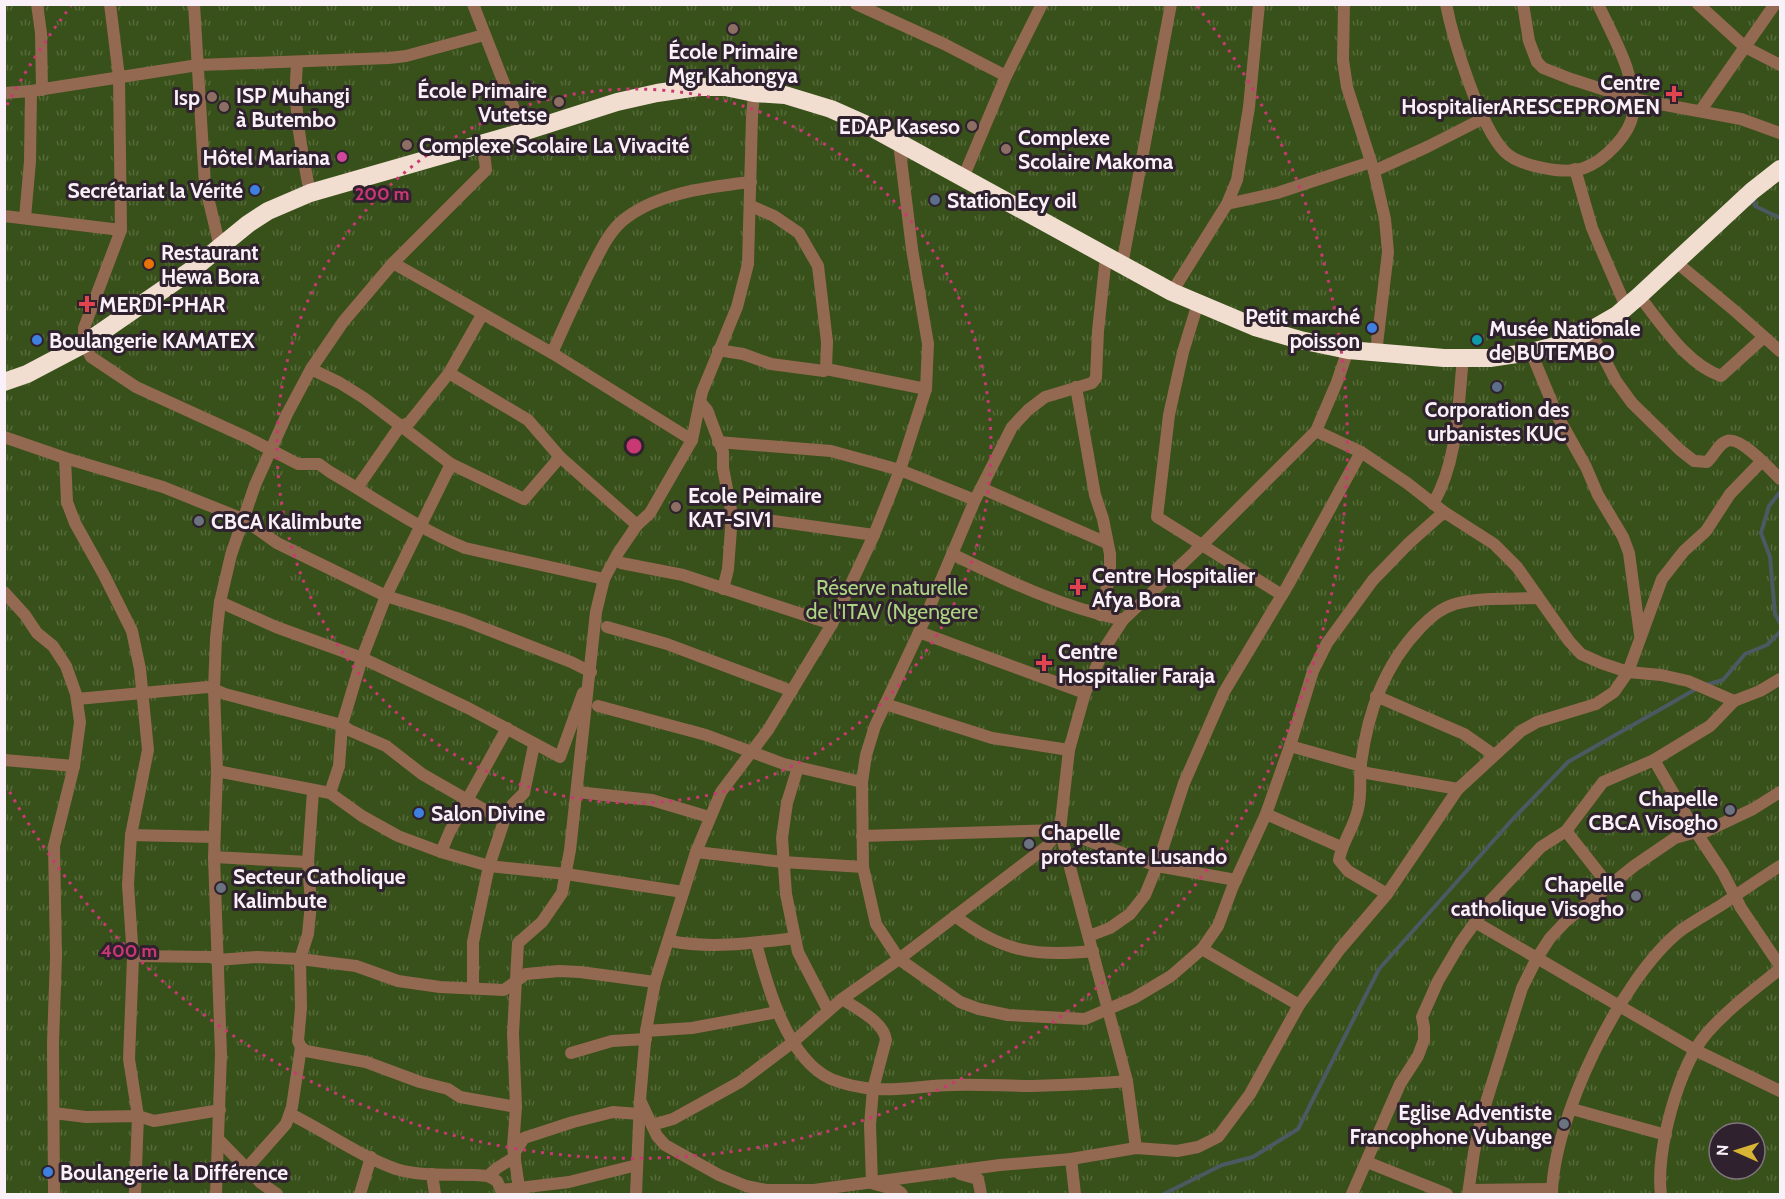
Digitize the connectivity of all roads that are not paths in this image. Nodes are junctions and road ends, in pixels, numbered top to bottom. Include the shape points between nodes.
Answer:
1 (37, 4) edge
2 (110, 4) edge
3 (194, 4) edge
4 (473, 4) edge
5 (856, 4) edge
6 (1042, 4) edge
7 (1170, 4) edge
8 (1259, 4) edge
9 (1344, 4) edge
10 (1446, 4) edge
11 (1523, 4) edge
12 (1598, 4) edge
13 (1698, 4) edge
14 (1775, 4) edge
15 (484, 35) junction
16 (1745, 47) junction
17 (297, 63) junction
18 (1780, 65) edge
19 (198, 66) junction
20 (1006, 76) junction
21 (119, 77) junction
22 (37, 90) junction
23 (4, 93) edge
24 (754, 93) junction
25 (1633, 99) junction
26 (1701, 110) junction
27 (1484, 118) junction
28 (523, 132) junction
29 (1780, 133) edge
30 (899, 143) junction
31 (483, 144) junction
32 (1373, 167) junction
33 (1575, 169) junction
34 (1780, 169) edge
35 (963, 178) junction
36 (751, 182) junction
37 (310, 193) junction
38 (1227, 204) junction
39 (751, 206) junction
40 (4, 216) edge
41 (25, 218) junction
42 (121, 230) junction
43 (220, 247) junction
44 (1114, 261) junction
45 (1676, 262) junction
46 (393, 263) junction
47 (1172, 292) junction
48 (1633, 302) junction
49 (1198, 303) junction
50 (482, 315) junction
51 (1590, 331) junction
52 (1764, 337) junction
53 (84, 344) junction
54 (718, 350) junction
55 (1348, 350) junction
56 (1780, 351) edge
57 (1531, 352) junction
58 (552, 353) junction
59 (1376, 353) junction
60 (1464, 358) junction
61 (311, 369) junction
62 (826, 369) junction
63 (448, 373) junction
64 (4, 382) edge
65 (1076, 387) junction
66 (926, 389) junction
67 (700, 402) junction
68 (400, 426) junction
69 (1316, 431) junction
70 (4, 437) edge
71 (692, 440) junction
72 (718, 442) junction
73 (272, 450) junction
74 (1361, 452) junction
75 (560, 457) junction
76 (65, 458) junction
77 (1762, 461) junction
78 (451, 464) junction
79 (900, 470) junction
80 (1780, 479) edge
81 (357, 488) junction
82 (978, 494) junction
83 (1433, 504) junction
84 (1443, 512) junction
85 (732, 515) junction
86 (243, 519) junction
87 (636, 525) junction
88 (418, 527) junction
89 (874, 535) junction
90 (1107, 543) junction
91 (1203, 544) junction
92 (952, 554) junction
93 (621, 563) dead end
94 (604, 579) junction
95 (723, 589) junction
96 (4, 592) edge
97 (1282, 595) junction
98 (386, 596) junction
99 (1538, 598) junction
100 (220, 602) junction
101 (1100, 615) junction
102 (1123, 620) junction
103 (832, 624) junction
104 (607, 627) dead end
105 (918, 632) junction
106 (1641, 640) junction
107 (362, 658) junction
108 (591, 672) junction
109 (1628, 672) junction
110 (1779, 684) edge
111 (214, 689) junction
112 (792, 691) junction
113 (1085, 693) junction
114 (143, 694) junction
115 (1376, 696) junction
116 (77, 699) junction
117 (1734, 701) junction
118 (885, 704) junction
119 (598, 706) dead end
120 (342, 725) junction
121 (507, 728) junction
122 (534, 745) junction
123 (1290, 746) junction
124 (1069, 750) junction
125 (751, 753) junction
126 (1494, 755) junction
127 (4, 760) edge
128 (1654, 760) junction
129 (74, 766) junction
130 (798, 767) junction
131 (1361, 769) junction
132 (217, 771) junction
133 (862, 782) junction
134 (1458, 789) junction
135 (313, 791) junction
136 (577, 792) junction
137 (1780, 792) edge
138 (330, 793) junction
139 (467, 800) junction
140 (1266, 814) junction
141 (709, 818) junction
142 (504, 821) junction
143 (1060, 830) junction
144 (1566, 831) junction
145 (1697, 833) junction
146 (131, 835) junction
147 (862, 836) junction
148 (214, 837) junction
149 (1341, 847) junction
150 (441, 852) junction
151 (696, 852) junction
152 (214, 857) junction
153 (308, 862) junction
154 (783, 862) junction
155 (489, 866) junction
156 (1157, 866) junction
157 (1780, 866) edge
158 (863, 867) junction
159 (566, 874) junction
160 (1236, 880) junction
161 (1610, 887) junction
162 (683, 892) junction
163 (1387, 894) junction
164 (1735, 896) junction
165 (955, 916) junction
166 (1475, 922) junction
167 (1089, 936) junction
168 (795, 938) junction
169 (670, 941) junction
170 (756, 943) junction
171 (1202, 949) junction
172 (1093, 951) junction
173 (133, 956) junction
174 (1538, 958) junction
175 (300, 959) junction
176 (899, 959) junction
177 (218, 960) junction
178 (1780, 968) edge
179 (516, 982) junction
180 (655, 982) junction
181 (473, 988) junction
182 (842, 999) junction
183 (1299, 1005) junction
184 (1618, 1006) junction
185 (828, 1010) junction
186 (1109, 1010) junction
187 (778, 1012) junction
188 (646, 1035) junction
189 (793, 1042) junction
190 (301, 1047) junction
191 (1695, 1050) junction
192 (571, 1053) dead end
193 (1127, 1082) junction
194 (1779, 1087) edge
195 (873, 1089) junction
196 (640, 1100) junction
197 (516, 1107) junction
198 (1572, 1108) junction
199 (220, 1110) junction
200 (54, 1113) junction
201 (290, 1114) junction
202 (639, 1114) junction
203 (138, 1116) junction
204 (652, 1125) junction
205 (1666, 1135) junction
206 (219, 1140) junction
207 (1136, 1148) junction
208 (515, 1152) junction
209 (371, 1157) junction
210 (1071, 1159) junction
211 (1367, 1162) junction
212 (637, 1165) junction
213 (248, 1168) junction
214 (952, 1171) junction
215 (432, 1174) junction
216 (488, 1176) junction
217 (872, 1183) junction
218 (520, 1191) edge
219 (502, 1192) edge
220 (1469, 1192) edge
221 (1552, 1192) edge
222 (798, 1193) edge
223 (54, 1194) edge
224 (135, 1194) edge
225 (216, 1194) edge
226 (277, 1194) edge
227 (360, 1194) edge
228 (435, 1194) edge
229 (636, 1194) edge
230 (902, 1194) edge
231 (981, 1194) edge
232 (1076, 1194) edge
233 (1352, 1194) edge
234 (1448, 1194) edge
235 (1660, 1194) edge

1 - 22 street via 41,42
2 - 21 street
3 - 19 street
4 - 15 street
5 - 20 street
6 - 20 street
7 - 44 street
8 - 38 street via 1238,180
9 - 32 street via 1343,60 1347,87
10 - 27 street via 1452,32
11 - 25 street via 1529,41 1543,68
12 - 25 street via 1628,74
13 - 16 street
14 - 16 street
15 - 17 street via 406,56
15 - 28 street
16 - 18 street
16 - 26 street
17 - 19 street
17 - 37 street via 297,125
19 - 21 street
19 - 43 street via 205,185
20 - 35 street
21 - 22 street
21 - 42 street
22 - 23 street
22 - 41 street
24 - 28 highway via 724,87 657,93
24 - 30 highway via 811,101
24 - 36 street
25 - 26 street
25 - 33 street via 1633,114 1625,135 1594,163
26 - 29 street
27 - 32 street via 1427,147
27 - 33 street via 1504,151 1515,159 1538,166
28 - 31 highway
30 - 35 highway
30 - 66 street via 928,344
31 - 37 highway
31 - 46 street via 486,170
32 - 38 street
32 - 59 street via 1388,252
33 - 48 street via 1592,228
34 - 45 highway
35 - 44 highway
36 - 39 street
36 - 58 street via 671,195 620,223 602,247
37 - 43 highway via 268,211
38 - 47 street
39 - 54 street via 748,264 737,307
39 - 62 street via 799,233 818,266 827,342
40 - 41 street
41 - 42 street
42 - 53 street via 84,328
43 - 53 highway
44 - 47 highway
44 - 65 street via 1098,331 1096,378
45 - 48 highway
45 - 52 street
46 - 50 street
46 - 61 street via 343,322
47 - 49 highway
48 - 51 highway
48 - 52 street via 1694,360 1721,376
49 - 55 highway via 1255,327
49 - 91 street via 1169,415 1157,517
50 - 58 street
50 - 63 street
51 - 57 highway
51 - 77 street via 1632,404 1694,461 1707,462 1721,445 1733,440
52 - 56 street
53 - 64 highway
53 - 73 street via 91,357 136,387
54 - 62 street via 771,364 824,372
54 - 67 street
55 - 59 highway
55 - 69 street
57 - 60 highway
57 - 106 street via 1557,417 1623,537 1629,553
58 - 71 street
59 - 60 highway
60 - 83 street via 1444,486
61 - 68 street via 340,383
61 - 73 street
62 - 66 street
63 - 68 street via 409,423
63 - 75 street via 528,420
65 - 82 street via 1046,398 1012,427
65 - 90 street
66 - 79 street
67 - 71 street
67 - 72 street via 707,410
68 - 78 street
68 - 81 street
69 - 74 street
69 - 91 street
70 - 76 street
71 - 87 street via 650,513
72 - 79 street via 831,451
72 - 85 street via 723,452
73 - 81 street via 298,464 319,464
73 - 86 street
74 - 83 street
74 - 97 street
75 - 78 street via 524,499
75 - 87 street
76 - 86 street via 163,487
76 - 114 street via 67,502 132,631
77 - 80 street
77 - 106 street via 1730,494 1706,531 1684,550 1662,579
78 - 88 street
79 - 82 street
79 - 89 street
81 - 88 street
82 - 90 street
82 - 92 street
83 - 84 street
84 - 99 street via 1494,544
84 - 123 street via 1373,580 1327,643 1313,671
85 - 89 street
85 - 95 street
86 - 98 street via 277,543
86 - 100 street
87 - 94 street
88 - 94 street via 465,548
88 - 98 street
89 - 103 street
90 - 101 street via 1110,575
91 - 97 street
91 - 102 street
92 - 101 street via 1038,594
92 - 105 street
93 - 95 street via 683,575
94 - 108 street via 596,612
95 - 103 street
96 - 116 street via 37,633 53,646 66,666
97 - 156 street via 1224,692 1184,783
98 - 107 street
98 - 108 street via 473,624
99 - 109 street via 1581,654
99 - 115 street via 1455,604 1442,610 1406,642
100 - 107 street
100 - 111 street
101 - 102 street
102 - 113 street via 1104,649
103 - 112 street
104 - 112 street via 668,644
105 - 113 street
105 - 118 street
106 - 109 street
107 - 120 street
107 - 121 street
108 - 122 street via 560,757
108 - 136 street
109 - 117 street via 1688,681
109 - 126 street via 1614,692 1596,704 1537,722
110 - 117 street
111 - 114 street
111 - 120 street
111 - 132 street
112 - 125 street
113 - 124 street
114 - 116 street
114 - 146 street via 148,750
115 - 126 street via 1464,734
115 - 131 street
116 - 129 street via 80,722
117 - 128 street via 1710,726
118 - 124 street via 992,738
118 - 133 street via 866,755
119 - 125 street via 706,735
120 - 138 street via 339,766
120 - 139 street via 386,746 422,774
121 - 122 street
121 - 139 street
122 - 142 street via 524,793
123 - 131 street
123 - 140 street
124 - 143 street
125 - 130 street
125 - 141 street via 721,792
126 - 134 street
127 - 129 street
128 - 144 street via 1603,782
128 - 145 street
129 - 200 street via 54,846
130 - 133 street
130 - 154 street via 787,803
131 - 134 street
131 - 149 street via 1359,808
132 - 135 street
132 - 148 street
133 - 147 street
134 - 163 street
135 - 138 street
135 - 153 street
136 - 141 street via 652,800
136 - 159 street
137 - 145 street via 1753,809
138 - 150 street via 380,827
139 - 142 street
139 - 150 street
140 - 149 street
140 - 160 street
141 - 151 street
142 - 155 street
143 - 147 street
143 - 156 street
143 - 165 street via 1046,847
143 - 167 street
144 - 161 street
144 - 166 street via 1526,861
145 - 161 street via 1675,838
145 - 164 street
146 - 148 street
146 - 173 street via 128,885
147 - 158 street
148 - 152 street
149 - 163 street via 1339,860 1348,871
150 - 155 street
151 - 154 street
151 - 162 street
152 - 153 street
152 - 177 street
153 - 175 street via 311,904
154 - 158 street
154 - 168 street
155 - 159 street
155 - 181 street via 473,942
156 - 160 street
156 - 167 street via 1130,914
157 - 164 street
158 - 176 street via 876,924
159 - 162 street
159 - 179 street via 562,893 542,922 518,943
160 - 171 street via 1218,926
161 - 174 street via 1566,921
162 - 169 street
163 - 183 street
164 - 178 street
164 - 184 street via 1674,938
165 - 172 street via 989,939 1023,951
165 - 176 street
166 - 174 street
166 - 211 street via 1438,981 1422,1017 1424,1040 1418,1056 1400,1084
167 - 172 street
168 - 170 street
168 - 185 street via 798,952
169 - 170 street via 687,945
169 - 180 street
170 - 187 street
171 - 183 street
171 - 186 street via 1171,976
172 - 186 street
173 - 177 street
173 - 203 street via 129,1059
174 - 184 street
174 - 220 street via 1522,988 1483,1112
175 - 177 street
175 - 181 street via 357,966 398,981
175 - 190 street
176 - 182 street
176 - 186 street via 960,1002 979,1009 1077,1020
177 - 199 street
178 - 191 street via 1743,998
179 - 180 street via 526,974 559,971
179 - 181 street via 504,990
179 - 197 street
180 - 188 street
182 - 185 street
182 - 195 street via 866,1015 885,1035
183 - 207 street via 1250,1094 1218,1137 1198,1147 1177,1151
184 - 191 street
184 - 198 street
185 - 189 street
186 - 193 street
187 - 188 street
187 - 189 street
188 - 192 street
188 - 196 street
189 - 195 street via 803,1056 832,1079
189 - 204 street via 740,1082 673,1119
190 - 197 street via 366,1062 448,1089 460,1097
190 - 201 street
191 - 194 street
191 - 205 street
193 - 195 street
193 - 207 street
195 - 217 street
196 - 202 street
196 - 204 street
197 - 208 street
198 - 205 street
198 - 221 street via 1556,1160
199 - 203 street via 154,1121
199 - 206 street
200 - 203 street via 86,1118
200 - 223 street
201 - 209 street
201 - 213 street via 275,1139
202 - 208 street via 613,1112 573,1122 524,1138
202 - 212 street
203 - 224 street
204 - 222 street via 665,1145 719,1175 746,1186
205 - 235 street
206 - 213 street
206 - 225 street
207 - 210 street
208 - 216 street via 515,1157
208 - 218 street
209 - 215 street via 397,1169
209 - 227 street
210 - 214 street
210 - 232 street
211 - 233 street
211 - 234 street
212 - 218 street
212 - 229 street
213 - 226 street via 261,1184
214 - 217 street
214 - 231 street via 978,1179
215 - 216 street
215 - 228 street
216 - 219 street via 497,1181
217 - 222 street
217 - 230 street
218 - 219 street
220 - 221 street

